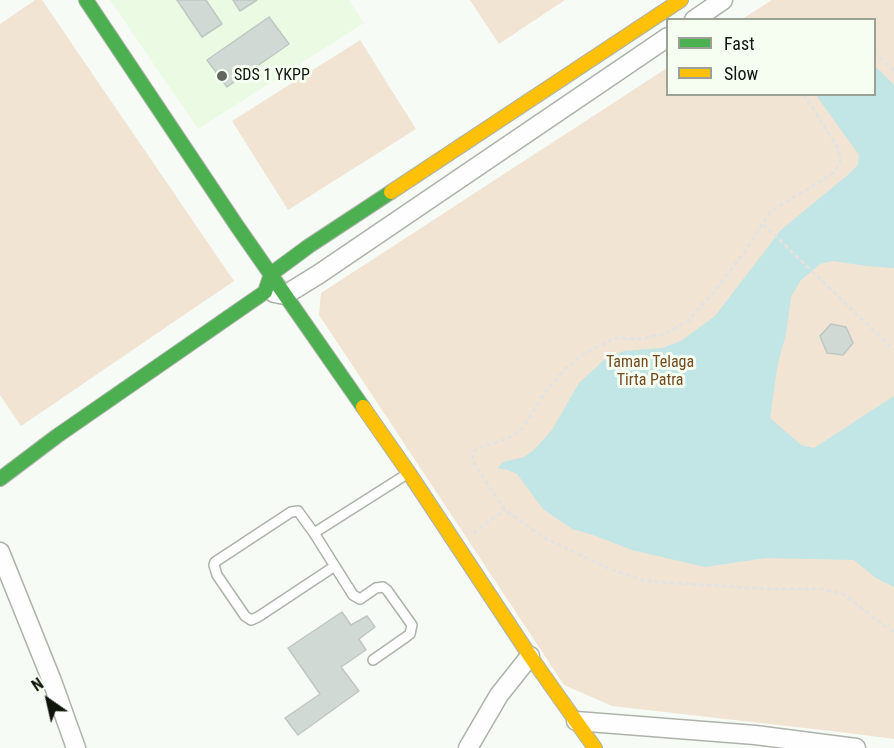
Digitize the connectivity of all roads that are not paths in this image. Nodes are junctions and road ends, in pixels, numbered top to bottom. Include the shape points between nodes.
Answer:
1 (86, 0) edge
2 (681, 0) edge
3 (723, 0) edge
4 (697, 18) edge
5 (666, 38) edge
6 (271, 274) junction
7 (265, 292) junction
8 (285, 295) junction
9 (409, 473) junction
10 (0, 479) edge
11 (314, 533) junction
12 (0, 552) edge
13 (334, 566) junction
14 (530, 656) junction
15 (373, 660) dead end
16 (576, 722) junction
17 (76, 748) edge
18 (468, 748) edge
19 (595, 748) edge
20 (856, 748) edge

1 - 6 street
2 - 6 street
3 - 4 street
5 - 8 street
6 - 7 street
6 - 8 street
7 - 8 street
7 - 10 street
8 - 9 street
9 - 11 lane
9 - 14 street
11 - 13 lane
11 - 13 lane via 301,513 295,511 215,562 215,571 251,620
12 - 17 street
13 - 15 lane via 357,598 364,598 380,587 387,590 411,626 410,634
14 - 16 street
14 - 18 street via 499,695
16 - 19 street
16 - 20 street via 755,735

